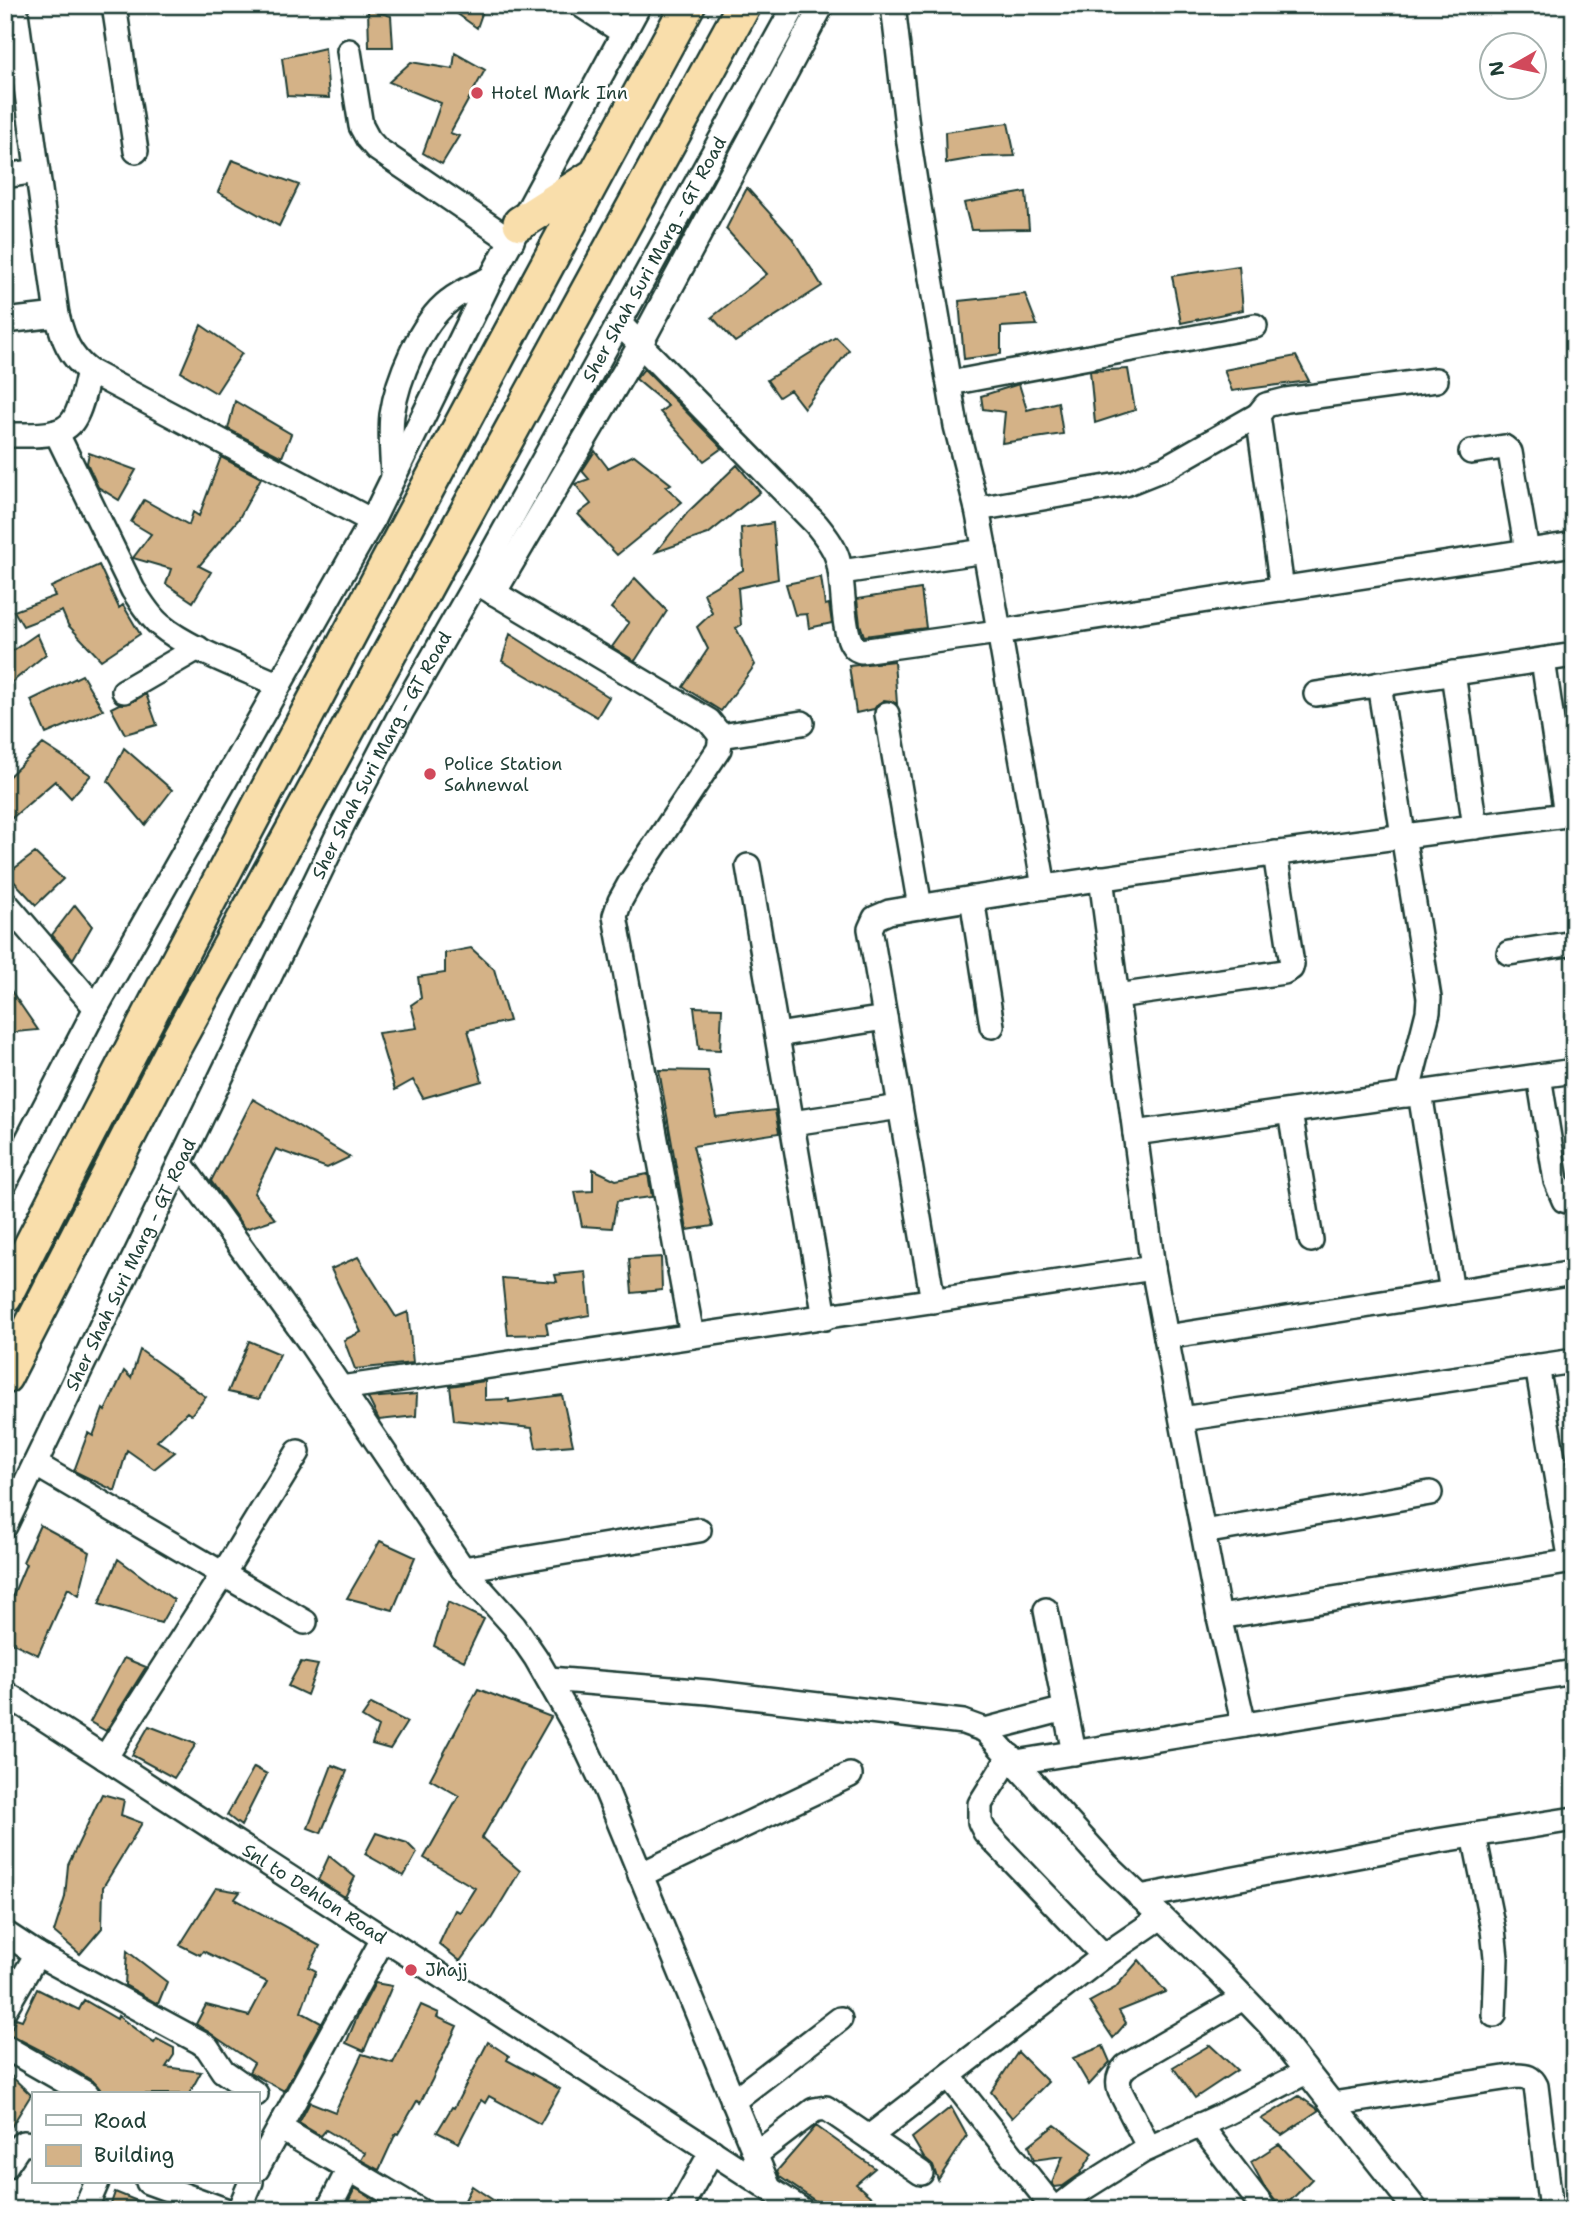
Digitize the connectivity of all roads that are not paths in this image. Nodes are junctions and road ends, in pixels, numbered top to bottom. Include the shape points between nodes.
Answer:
1 (15, 5) edge
2 (114, 5) edge
3 (582, 5) edge
4 (639, 5) edge
5 (688, 5) edge
6 (744, 5) edge
7 (795, 5) edge
8 (822, 5) edge
9 (893, 5) edge
10 (624, 33) junction
11 (349, 51) dead end
12 (13, 53) edge
13 (136, 151) dead end
14 (37, 171) junction
15 (595, 175) junction
16 (5, 176) edge
17 (516, 232) junction
18 (649, 269) junction
19 (491, 278) junction
20 (672, 285) junction
21 (57, 315) junction
22 (5, 321) edge
23 (619, 323) junction
24 (1255, 326) dead end
25 (640, 345) junction
26 (89, 371) junction
27 (1436, 380) dead end
28 (950, 383) junction
29 (1258, 415) junction
30 (56, 432) junction
31 (5, 435) edge
32 (1471, 452) dead end
33 (393, 478) junction
34 (977, 509) junction
35 (372, 521) junction
36 (1574, 544) edge
37 (985, 551) junction
38 (1527, 551) junction
39 (841, 572) junction
40 (485, 588) junction
41 (1282, 589) junction
42 (998, 632) junction
43 (198, 648) junction
44 (1574, 655) edge
45 (1543, 660) junction
46 (1453, 673) junction
47 (1379, 684) junction
48 (279, 685) junction
49 (124, 691) dead end
50 (1316, 694) dead end
51 (887, 714) dead end
52 (802, 723) dead end
53 (720, 736) junction
54 (1570, 815) edge
55 (1475, 827) junction
56 (1402, 835) junction
57 (1275, 853) junction
58 (748, 866) dead end
59 (1101, 878) junction
60 (1044, 887) junction
61 (972, 898) junction
62 (5, 902) edge
63 (920, 907) junction
64 (1574, 943) edge
65 (1509, 953) dead end
66 (1117, 996) junction
67 (96, 1008) junction
68 (885, 1018) junction
69 (992, 1026) dead end
70 (777, 1035) junction
71 (1574, 1071) edge
72 (1539, 1076) junction
73 (1414, 1094) junction
74 (900, 1107) junction
75 (1290, 1112) junction
76 (792, 1123) junction
77 (1135, 1133) junction
78 (180, 1163) junction
79 (5, 1183) edge
80 (1574, 1203) edge
81 (1311, 1240) dead end
82 (1153, 1268) junction
83 (1574, 1273) edge
84 (1452, 1292) junction
85 (5, 1296) edge
86 (933, 1301) junction
87 (825, 1318) junction
88 (692, 1336) junction
89 (1166, 1337) junction
90 (1574, 1361) edge
91 (1537, 1366) junction
92 (5, 1377) edge
93 (341, 1388) junction
94 (1182, 1419) junction
95 (298, 1452) dead end
96 (35, 1464) junction
97 (1430, 1493) dead end
98 (5, 1527) edge
99 (699, 1530) dead end
100 (1203, 1532) junction
101 (1572, 1562) edge
102 (463, 1569) junction
103 (223, 1574) junction
104 (1046, 1610) dead end
105 (1219, 1617) junction
106 (305, 1622) dead end
107 (1574, 1672) edge
108 (549, 1679) junction
109 (5, 1693) edge
110 (1065, 1709) junction
111 (1244, 1726) junction
112 (985, 1730) junction
113 (1074, 1753) junction
114 (105, 1758) junction
115 (1013, 1759) junction
116 (850, 1775) dead end
117 (1574, 1819) edge
118 (1474, 1835) junction
119 (640, 1875) junction
120 (1140, 1897) junction
121 (1161, 1917) junction
122 (5, 1933) edge
123 (383, 1939) junction
124 (37, 1954) junction
125 (1104, 1956) junction
126 (1243, 1998) junction
127 (5, 2009) edge
128 (1494, 2015) dead end
129 (840, 2019) dead end
130 (5, 2047) edge
131 (1306, 2071) junction
132 (949, 2076) junction
133 (84, 2092) edge
134 (252, 2092) edge
135 (259, 2098) edge
136 (733, 2101) junction
137 (1332, 2104) junction
138 (284, 2122) junction
139 (1200, 2125) junction
140 (869, 2137) junction
141 (32, 2144) edge
142 (1149, 2148) junction
143 (712, 2151) junction
144 (755, 2155) junction
145 (259, 2165) edge
146 (5, 2167) edge
147 (349, 2169) junction
148 (922, 2173) dead end
149 (96, 2184) edge
150 (154, 2184) edge
151 (250, 2184) edge
152 (769, 2188) junction
153 (1079, 2202) edge
154 (1411, 2208) edge
155 (1574, 2208) edge
156 (85, 2210) edge
157 (225, 2210) edge
158 (239, 2210) edge
159 (328, 2210) edge
160 (419, 2210) edge
161 (679, 2210) edge
162 (802, 2210) edge
163 (1265, 2210) edge
164 (1551, 2210) edge
165 (1564, 2210) edge

1 - 12 street
2 - 13 street
3 - 10 street
4 - 10 street
5 - 15 highway
6 - 92 highway via 171,1053
7 - 18 street, Sher Shah Suri Marg - GT Road
8 - 20 street
9 - 28 street via 909,143
10 - 17 street
11 - 17 street via 361,126 377,149
12 - 14 street
14 - 16 street
14 - 21 street
15 - 17 highway
15 - 85 highway
17 - 19 street
18 - 20 street
18 - 23 street, Sher Shah Suri Marg - GT Road
19 - 33 street
19 - 33 street via 446,303 414,350 392,416
20 - 25 street
21 - 22 street
21 - 26 street via 69,351
23 - 25 street
23 - 40 street, Sher Shah Suri Marg - GT Road
24 - 28 street
25 - 39 street via 816,524 836,554
25 - 40 street
26 - 30 street via 75,418
26 - 35 street
27 - 29 street via 1286,400 1266,405
28 - 34 street
29 - 34 street via 1165,468 1125,484
29 - 41 street
30 - 31 street
30 - 43 street via 133,590 161,626
32 - 38 street via 1504,447 1510,452
33 - 35 street
34 - 37 street
35 - 48 street
36 - 38 street
37 - 39 street
37 - 42 street
38 - 41 street
39 - 42 street via 847,631 852,645 861,651
40 - 53 street via 709,721
40 - 78 street, Sher Shah Suri Marg - GT Road via 402,711 342,824
41 - 42 street
42 - 60 street
43 - 48 street
43 - 49 street
44 - 45 street
45 - 46 street
45 - 54 street
46 - 47 street
46 - 55 street
47 - 50 street
47 - 56 street
48 - 67 street
51 - 63 street
52 - 53 street
53 - 88 street via 719,749 630,883 615,916
54 - 55 street
55 - 56 street
56 - 57 street
56 - 73 street via 1429,998
57 - 59 street
57 - 66 street via 1290,970
58 - 70 street
59 - 60 street
59 - 66 street
60 - 61 street
61 - 63 street
61 - 69 street
62 - 67 street
63 - 68 street via 880,914 871,923
64 - 65 street
66 - 77 street
67 - 79 street
68 - 70 street
68 - 74 street
70 - 76 street
71 - 72 street
72 - 73 street
72 - 80 street via 1556,1181 1564,1200
73 - 75 street
73 - 84 street
74 - 76 street
74 - 86 street
75 - 77 street
75 - 81 street
76 - 87 street
77 - 82 street
78 - 93 street
78 - 96 street, Sher Shah Suri Marg - GT Road
82 - 86 street
82 - 89 street
83 - 84 street
84 - 89 street
86 - 87 street
87 - 88 street
88 - 93 street
89 - 94 street
90 - 91 street
91 - 94 street
91 - 101 street
93 - 102 street
94 - 100 street
95 - 103 street
96 - 98 street, Sher Shah Suri Marg - GT Road
96 - 103 street
97 - 100 street
99 - 102 street
100 - 105 street
101 - 105 street
102 - 108 street via 514,1626
103 - 106 street
103 - 114 street
104 - 110 street
105 - 111 street
107 - 111 street
108 - 112 street via 708,1692 963,1722
108 - 119 street via 606,1790
109 - 114 street, Snl to Dehlon Road
110 - 112 street
110 - 113 street
111 - 113 street
112 - 115 street
113 - 115 street
114 - 123 street, Snl to Dehlon Road
115 - 120 street
115 - 125 street via 981,1804 980,1822
116 - 119 street
117 - 118 street
118 - 120 street
118 - 128 street via 1493,1930
119 - 136 street
120 - 121 street
121 - 125 street
121 - 126 street
122 - 124 street
123 - 138 street
123 - 143 street, Snl to Dehlon Road
124 - 127 street
124 - 134 street via 201,2042 223,2071
125 - 132 street
126 - 131 street
126 - 142 street via 1121,2071 1119,2091
129 - 136 street
130 - 133 street
131 - 137 street
131 - 139 street
132 - 140 street
132 - 153 street via 1055,2210
135 - 138 street
136 - 144 street
137 - 154 street
137 - 164 street via 1526,2076 1533,2079
138 - 145 street
138 - 147 street
139 - 142 street
139 - 163 street
140 - 144 street via 820,2108
140 - 148 street
141 - 146 street via 23,2143
142 - 153 street
143 - 152 street, Snl to Dehlon Road
143 - 161 street
144 - 152 street
147 - 159 street
147 - 160 street
149 - 156 street
150 - 157 street
151 - 158 street
152 - 162 street, Snl to Dehlon Road
155 - 165 street

